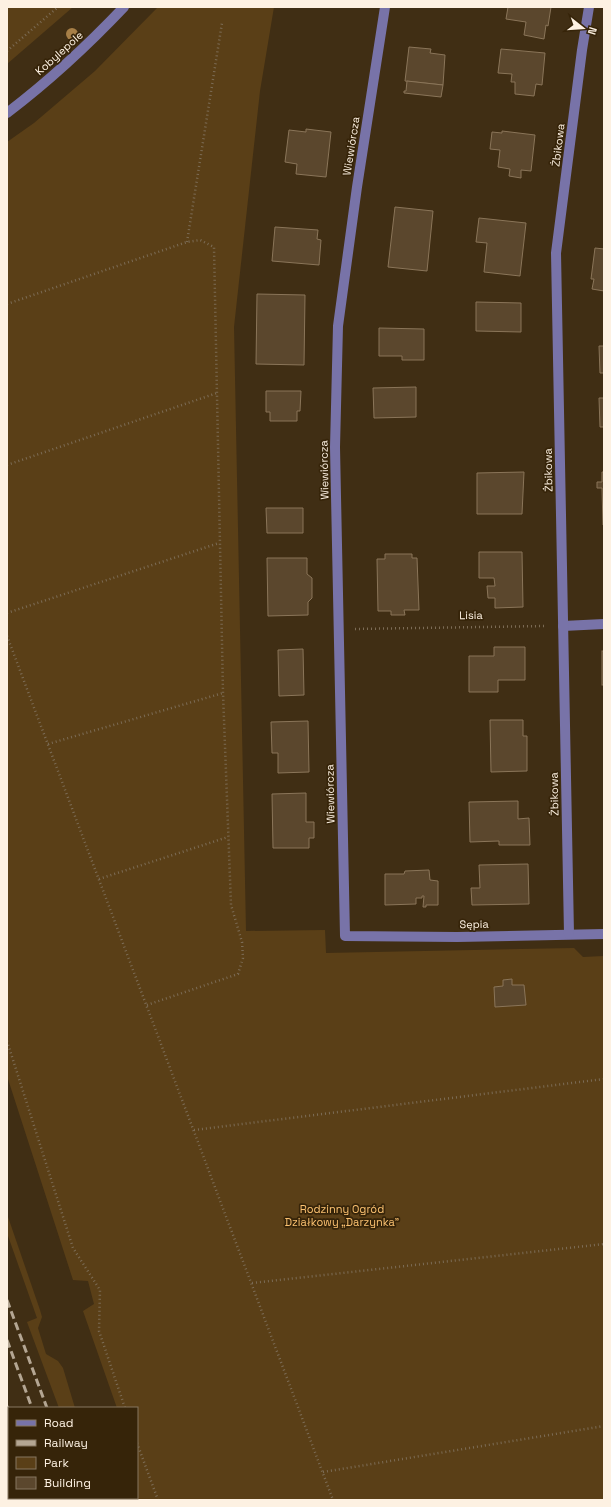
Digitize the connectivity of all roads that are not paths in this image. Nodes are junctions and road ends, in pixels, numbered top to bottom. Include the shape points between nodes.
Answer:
1 (124, 7) edge
2 (385, 7) edge
3 (589, 7) edge
4 (7, 113) edge
5 (604, 624) edge
6 (563, 626) junction
7 (569, 934) junction
8 (604, 934) edge
9 (345, 936) joint

1 - 4 street, Kobylepole via 54,75
2 - 9 street, Wiewiórcza via 338,326 335,447
3 - 6 street, Żbikowa via 556,253
5 - 6 street
6 - 7 street, Żbikowa
7 - 8 street, Sępia
7 - 9 street, Sępia

